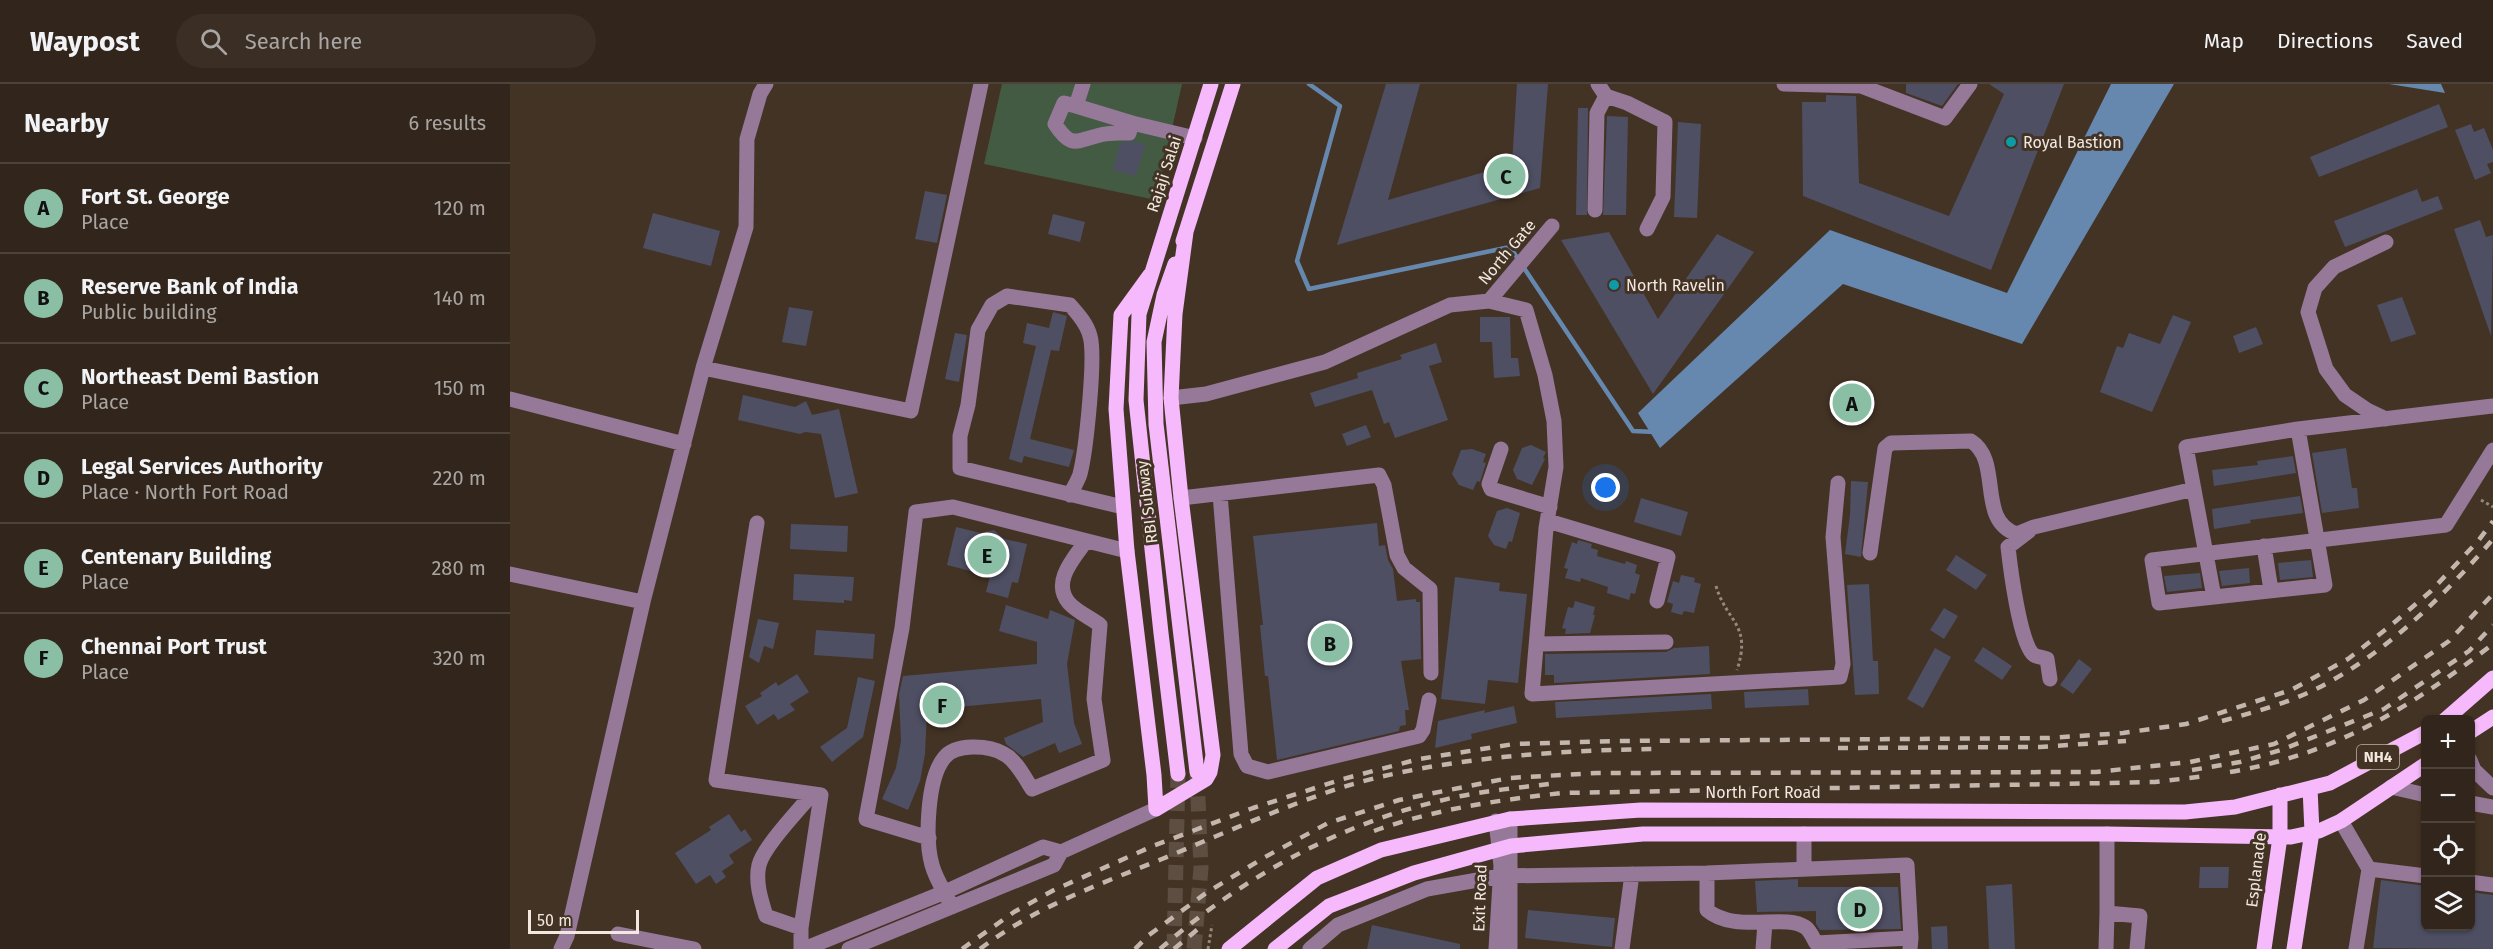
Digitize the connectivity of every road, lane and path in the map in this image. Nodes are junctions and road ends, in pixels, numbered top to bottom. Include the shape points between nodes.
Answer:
1 (766, 84) edge
2 (981, 84) edge
3 (1083, 84) edge
4 (1211, 84) edge
5 (1233, 84) edge
6 (1784, 84) edge
7 (1970, 84) edge
8 (1602, 90) edge
9 (1076, 106) junction
10 (1132, 123) junction
11 (1195, 138) junction
12 (1595, 210) dead end
13 (1552, 226) dead end
14 (1647, 229) dead end
15 (1186, 232) junction
16 (2386, 242) dead end
17 (1150, 275) junction
18 (1489, 301) junction
19 (703, 368) junction
20 (1172, 398) junction
21 (510, 399) edge
22 (2493, 406) edge
23 (2386, 419) junction
24 (2298, 429) junction
25 (684, 444) junction
26 (1501, 449) dead end
27 (2493, 450) edge
28 (1838, 483) dead end
29 (2194, 489) junction
30 (1220, 494) junction
31 (1070, 495) junction
32 (1181, 498) junction
33 (2481, 500) dead end
34 (1123, 507) junction
35 (2493, 507) edge
36 (1549, 514) junction
37 (757, 523) dead end
38 (2034, 528) junction
39 (2318, 539) junction
40 (1086, 541) junction
41 (2265, 546) junction
42 (1126, 551) junction
43 (1870, 553) dead end
44 (2207, 553) junction
45 (510, 574) edge
46 (1716, 586) dead end
47 (2271, 590) junction
48 (2214, 597) junction
49 (1657, 601) dead end
50 (643, 602) junction
51 (1666, 642) dead end
52 (1537, 644) junction
53 (1431, 673) dead end
54 (2493, 678) edge
55 (2050, 679) dead end
56 (1733, 683) junction
57 (1429, 700) dead end
58 (2451, 715) edge
59 (2493, 717) edge
60 (2475, 729) edge
61 (2421, 735) edge
62 (2421, 767) edge
63 (2474, 769) edge
64 (1197, 772) tunnel mouth
65 (1178, 774) tunnel mouth
66 (2391, 787) junction
67 (2310, 788) junction
68 (2493, 788) edge
69 (813, 794) junction
70 (2421, 794) edge
71 (2280, 795) junction
72 (2475, 804) edge
73 (2493, 807) edge
74 (1156, 809) junction
75 (1503, 820) junction
76 (2341, 821) junction
77 (2312, 832) junction
78 (1804, 834) junction
79 (2108, 834) junction
80 (2280, 837) junction
81 (929, 838) junction
82 (1505, 847) junction
83 (1061, 852) junction
84 (2369, 868) junction
85 (1804, 869) junction
86 (1707, 873) junction
87 (1632, 874) junction
88 (2421, 875) edge
89 (1506, 876) junction
90 (2475, 883) edge
91 (2493, 885) edge
92 (945, 892) junction
93 (952, 907) junction
94 (2107, 913) junction
95 (1765, 923) junction
96 (1212, 925) dead end
97 (801, 928) junction
98 (618, 934) dead end
99 (1910, 944) edge
100 (561, 949) edge
101 (694, 949) edge
102 (802, 949) edge
103 (849, 949) edge
104 (1208, 949) edge
105 (1228, 949) edge
106 (1275, 949) edge
107 (1310, 949) edge
108 (1496, 949) edge
109 (1510, 949) edge
110 (1622, 949) edge
111 (1763, 949) edge
112 (2106, 949) edge
113 (2137, 949) edge
114 (2264, 949) edge
115 (2294, 949) edge
116 (2356, 949) edge

1 - 19 street via 747,139 747,226
2 - 19 street via 911,411
3 - 9 street
4 - 11 main road, Rajaji Salai
5 - 15 main road
6 - 7 street via 1861,86 1945,118
8 - 12 street via 1597,113
8 - 14 street via 1665,122 1664,197
9 - 10 street
9 - 10 street via 1064,103 1055,124 1064,137 1080,142 1101,134 1129,134
10 - 11 street
11 - 17 main road, Rajaji Salai
13 - 18 street, North Gate
15 - 20 main road via 1175,314
15 - 64 main road, RBI Subway via 1164,295 1154,342 1156,424
16 - 23 street via 2334,267 2315,288 2308,312 2326,369 2345,394
17 - 34 main road via 1121,315 1116,409
17 - 65 main road, RBI Subway via 1139,314 1136,400
18 - 20 street via 1450,305 1324,362 1206,394
18 - 36 street via 1526,310 1537,343 1554,421 1556,466
19 - 25 street
20 - 32 main road
21 - 25 street
22 - 23 street
23 - 24 street
24 - 29 street via 2186,447
24 - 39 street
25 - 50 street
26 - 36 street via 1489,484 1491,489
27 - 39 street via 2446,525
28 - 56 street via 1833,537 1841,674 1837,678
29 - 38 street
29 - 44 street
30 - 32 street
30 - 53 street via 1379,475 1397,555 1404,568 1431,589
30 - 57 street via 1241,754 1247,766 1268,772 1419,736
31 - 31 street via 1080,474 1092,360 1090,336 1070,305 1007,296 992,305 978,330 960,436 960,468
31 - 34 street
32 - 74 main road via 1213,764 1206,779
33 - 35 path
34 - 42 main road
36 - 49 street via 1668,557
36 - 52 street
37 - 69 street via 716,780
38 - 43 street via 2017,534 2000,525 1985,456 1981,447 1971,441 1891,443 1885,448
38 - 55 street via 2008,547 2022,627 2030,650 2047,659
39 - 41 street
39 - 47 street via 2325,585
40 - 42 street
40 - 81 street via 1064,573 1062,587 1069,603 1100,625 1094,699 1103,760 1032,789 1004,754 975,746 958,749 945,756 935,772
40 - 81 street via 953,507 916,512 903,628 866,819
41 - 44 street
41 - 47 street
42 - 74 main road
44 - 48 street
44 - 48 street via 2152,560 2159,603
45 - 50 street
46 - 56 path via 1740,629 1740,660
47 - 48 street
50 - 100 street
51 - 52 street
52 - 56 street via 1532,694
54 - 58 main road
59 - 60 main road
61 - 67 main road, North Fort Road / NH4 via 2330,783
62 - 66 main road, NH4
63 - 68 street
66 - 70 street
66 - 76 main road, NH4
67 - 71 main road, North Fort Road
67 - 77 main road
69 - 97 street via 820,795
69 - 97 street via 779,832 759,865 759,894 766,916
71 - 75 main road, North Fort Road via 2235,807 2185,812 1641,810
71 - 80 main road, Esplanade
72 - 73 street
74 - 83 street
75 - 82 street
75 - 105 main road, North Fort Road via 1382,850 1317,879
76 - 77 main road
76 - 84 street
77 - 80 main road
77 - 115 main road
78 - 79 main road
78 - 82 main road via 1643,834
78 - 85 street
79 - 80 main road
79 - 94 street
80 - 114 main road, Esplanade
81 - 92 street via 932,865
82 - 89 street
82 - 106 main road via 1414,873 1329,906
83 - 92 street via 1043,847
83 - 93 street via 1054,865
84 - 88 street
84 - 116 street
85 - 86 street
85 - 99 street via 1907,865
86 - 87 street
86 - 95 street via 1707,910 1716,918
87 - 89 street
87 - 110 street
89 - 107 street via 1427,889 1338,925
89 - 108 street, Exit Road
89 - 109 street
90 - 91 street
92 - 93 street
92 - 102 street
93 - 103 street
94 - 112 street
94 - 113 street via 2140,916
95 - 99 street via 1798,923 1808,928 1816,943
95 - 111 street
96 - 104 path
97 - 102 street
98 - 101 street

